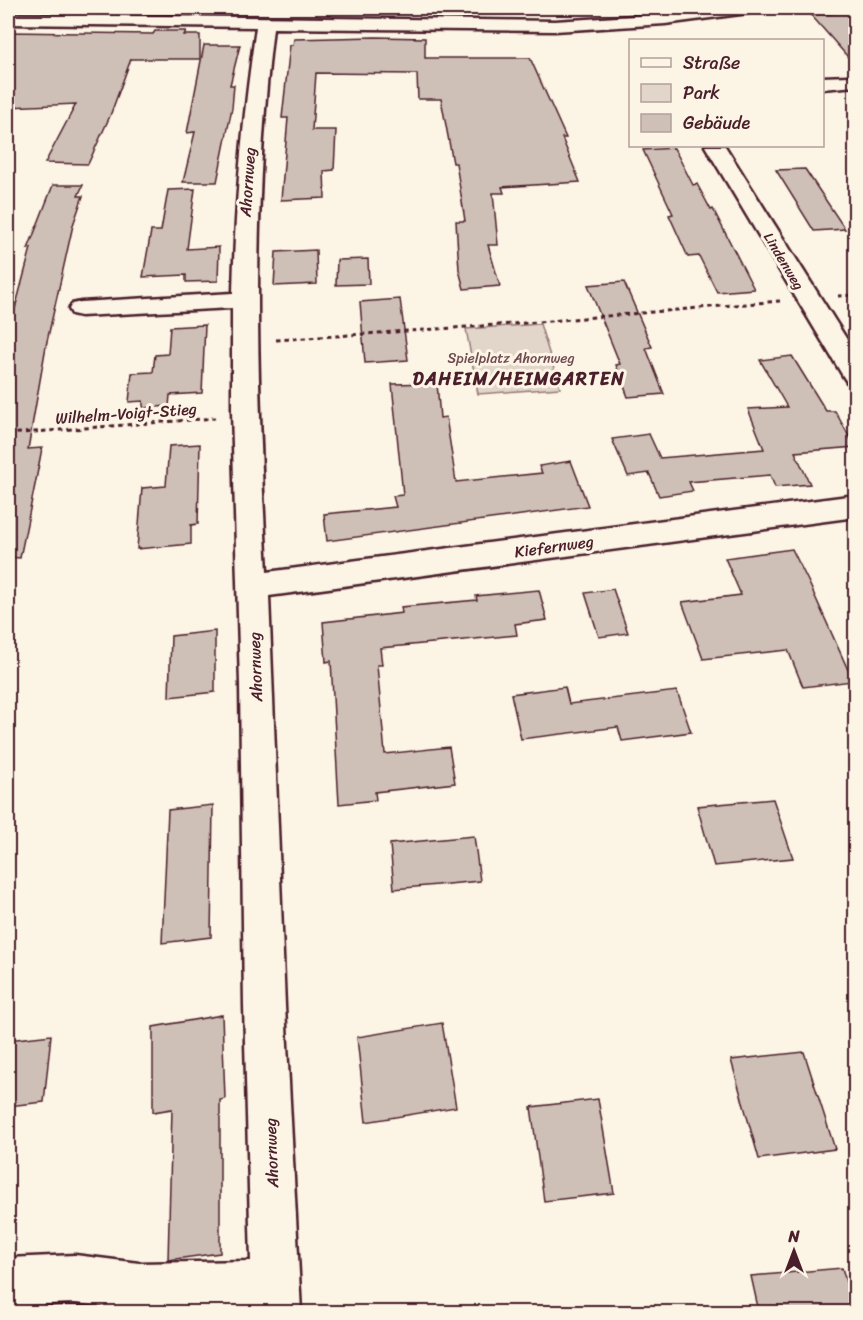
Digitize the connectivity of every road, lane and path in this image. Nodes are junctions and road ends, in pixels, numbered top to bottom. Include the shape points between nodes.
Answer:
1 (748, 8) edge
2 (8, 20) edge
3 (642, 21) junction
4 (265, 23) junction
5 (651, 39) edge
6 (849, 82) dead end
7 (824, 83) edge
8 (715, 147) edge
9 (855, 294) edge
10 (807, 298) junction
11 (245, 300) junction
12 (81, 309) dead end
13 (244, 342) junction
14 (855, 376) edge
15 (245, 416) junction
16 (8, 434) edge
17 (855, 506) edge
18 (252, 586) junction
19 (8, 1282) edge
20 (276, 1299) edge

1 - 3 street
2 - 4 street
3 - 4 street via 555,26
3 - 5 street
4 - 11 street, Ahornweg via 249,146
6 - 7 street
8 - 10 street, Lindenweg
9 - 10 path
10 - 13 path via 526,324
10 - 14 street, Lindenweg
11 - 12 street
11 - 13 street, Ahornweg
13 - 15 street, Ahornweg
15 - 16 path, Wilhelm-Voigt-Stieg
15 - 18 street, Ahornweg
17 - 18 street, Kiefernweg
18 - 20 street, Ahornweg
19 - 20 street via 75,1279

